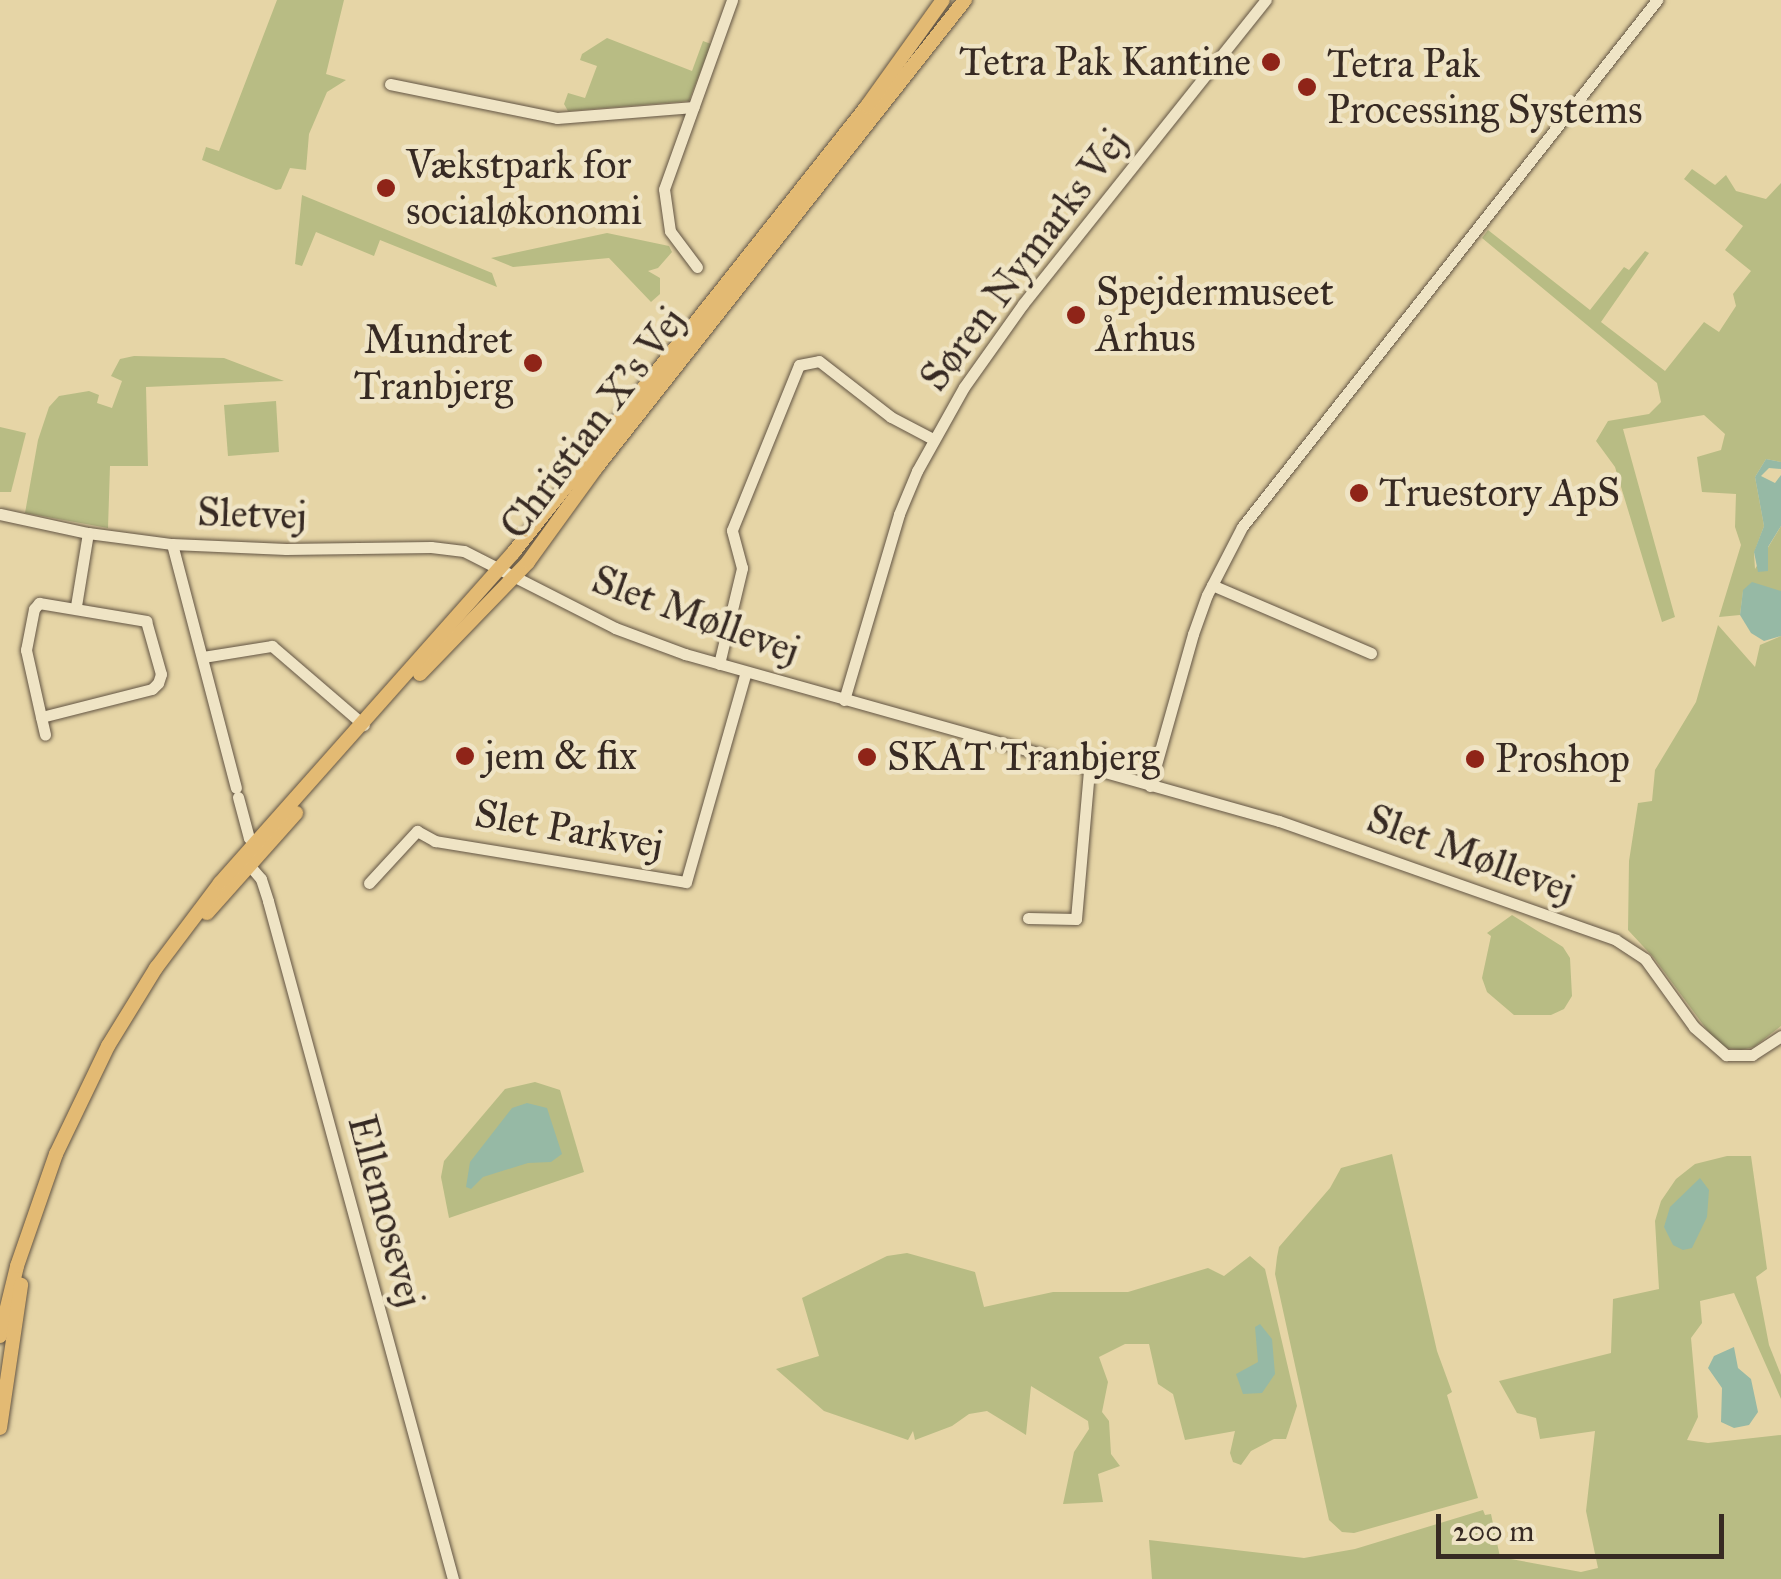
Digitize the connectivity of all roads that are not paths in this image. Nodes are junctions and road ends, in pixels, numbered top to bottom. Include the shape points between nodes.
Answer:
1 (732, 0) edge
2 (942, 0) edge
3 (963, 0) edge
4 (1266, 0) edge
5 (1657, 0) edge
6 (390, 84) dead end
7 (694, 107) junction
8 (876, 113) junction
9 (696, 268) dead end
10 (934, 438) junction
11 (0, 514) edge
12 (88, 533) junction
13 (172, 544) junction
14 (500, 568) junction
15 (516, 576) junction
16 (1212, 585) junction
17 (76, 606) junction
18 (1371, 654) dead end
19 (203, 657) junction
20 (719, 664) junction
21 (746, 672) junction
22 (844, 700) junction
23 (41, 717) junction
24 (364, 724) junction
25 (46, 735) dead end
26 (1090, 770) junction
27 (1150, 786) junction
28 (256, 843) junction
29 (246, 862) junction
30 (369, 883) dead end
31 (1028, 918) dead end
32 (1781, 1036) edge
33 (34, 1216) junction
34 (0, 1336) edge
35 (0, 1428) edge
36 (453, 1579) edge

1 - 7 street
2 - 3 main road
2 - 8 main road via 943,14
2 - 14 main road, Christian X's Vej via 868,106
3 - 8 main road, Christian X's Vej
4 - 10 street, Søren Nymarks Vej via 997,338
5 - 16 street via 1262,500
6 - 7 street via 557,118
7 - 9 street via 664,196 676,244
8 - 15 main road, Christian X's Vej
10 - 20 street via 891,417 819,361 799,365 732,530 742,568
10 - 22 street, Søren Nymarks Vej via 900,514
11 - 12 street, Sletvej
12 - 13 street, Sletvej
12 - 17 street
13 - 14 street, Sletvej via 432,547 466,552
13 - 19 street
14 - 15 street, Sletvej
14 - 24 main road, Christian X's Vej
15 - 20 street, Slet Møllevej via 615,628
15 - 29 main road, Christian X's Vej
16 - 18 street
16 - 27 street
17 - 23 street via 45,601 34,609 27,660
17 - 23 street via 146,620 161,674 152,689
19 - 24 street via 272,646
19 - 28 street via 249,838
20 - 21 street, Slet Møllevej
21 - 22 street, Slet Møllevej
21 - 30 street, Slet Parkvej via 686,882 435,841 417,830
22 - 26 street, Slet Møllevej
23 - 25 street
24 - 28 main road, Christian X's Vej
26 - 27 street, Slet Møllevej
26 - 31 street via 1076,918
27 - 32 street, Slet Møllevej via 1279,821 1616,940 1645,959 1694,1027 1726,1055 1752,1056
28 - 29 main road, Christian X's Vej
29 - 33 main road via 156,968 88,1083
29 - 36 street, Ellemosevej via 262,879
33 - 34 main road
33 - 35 main road

